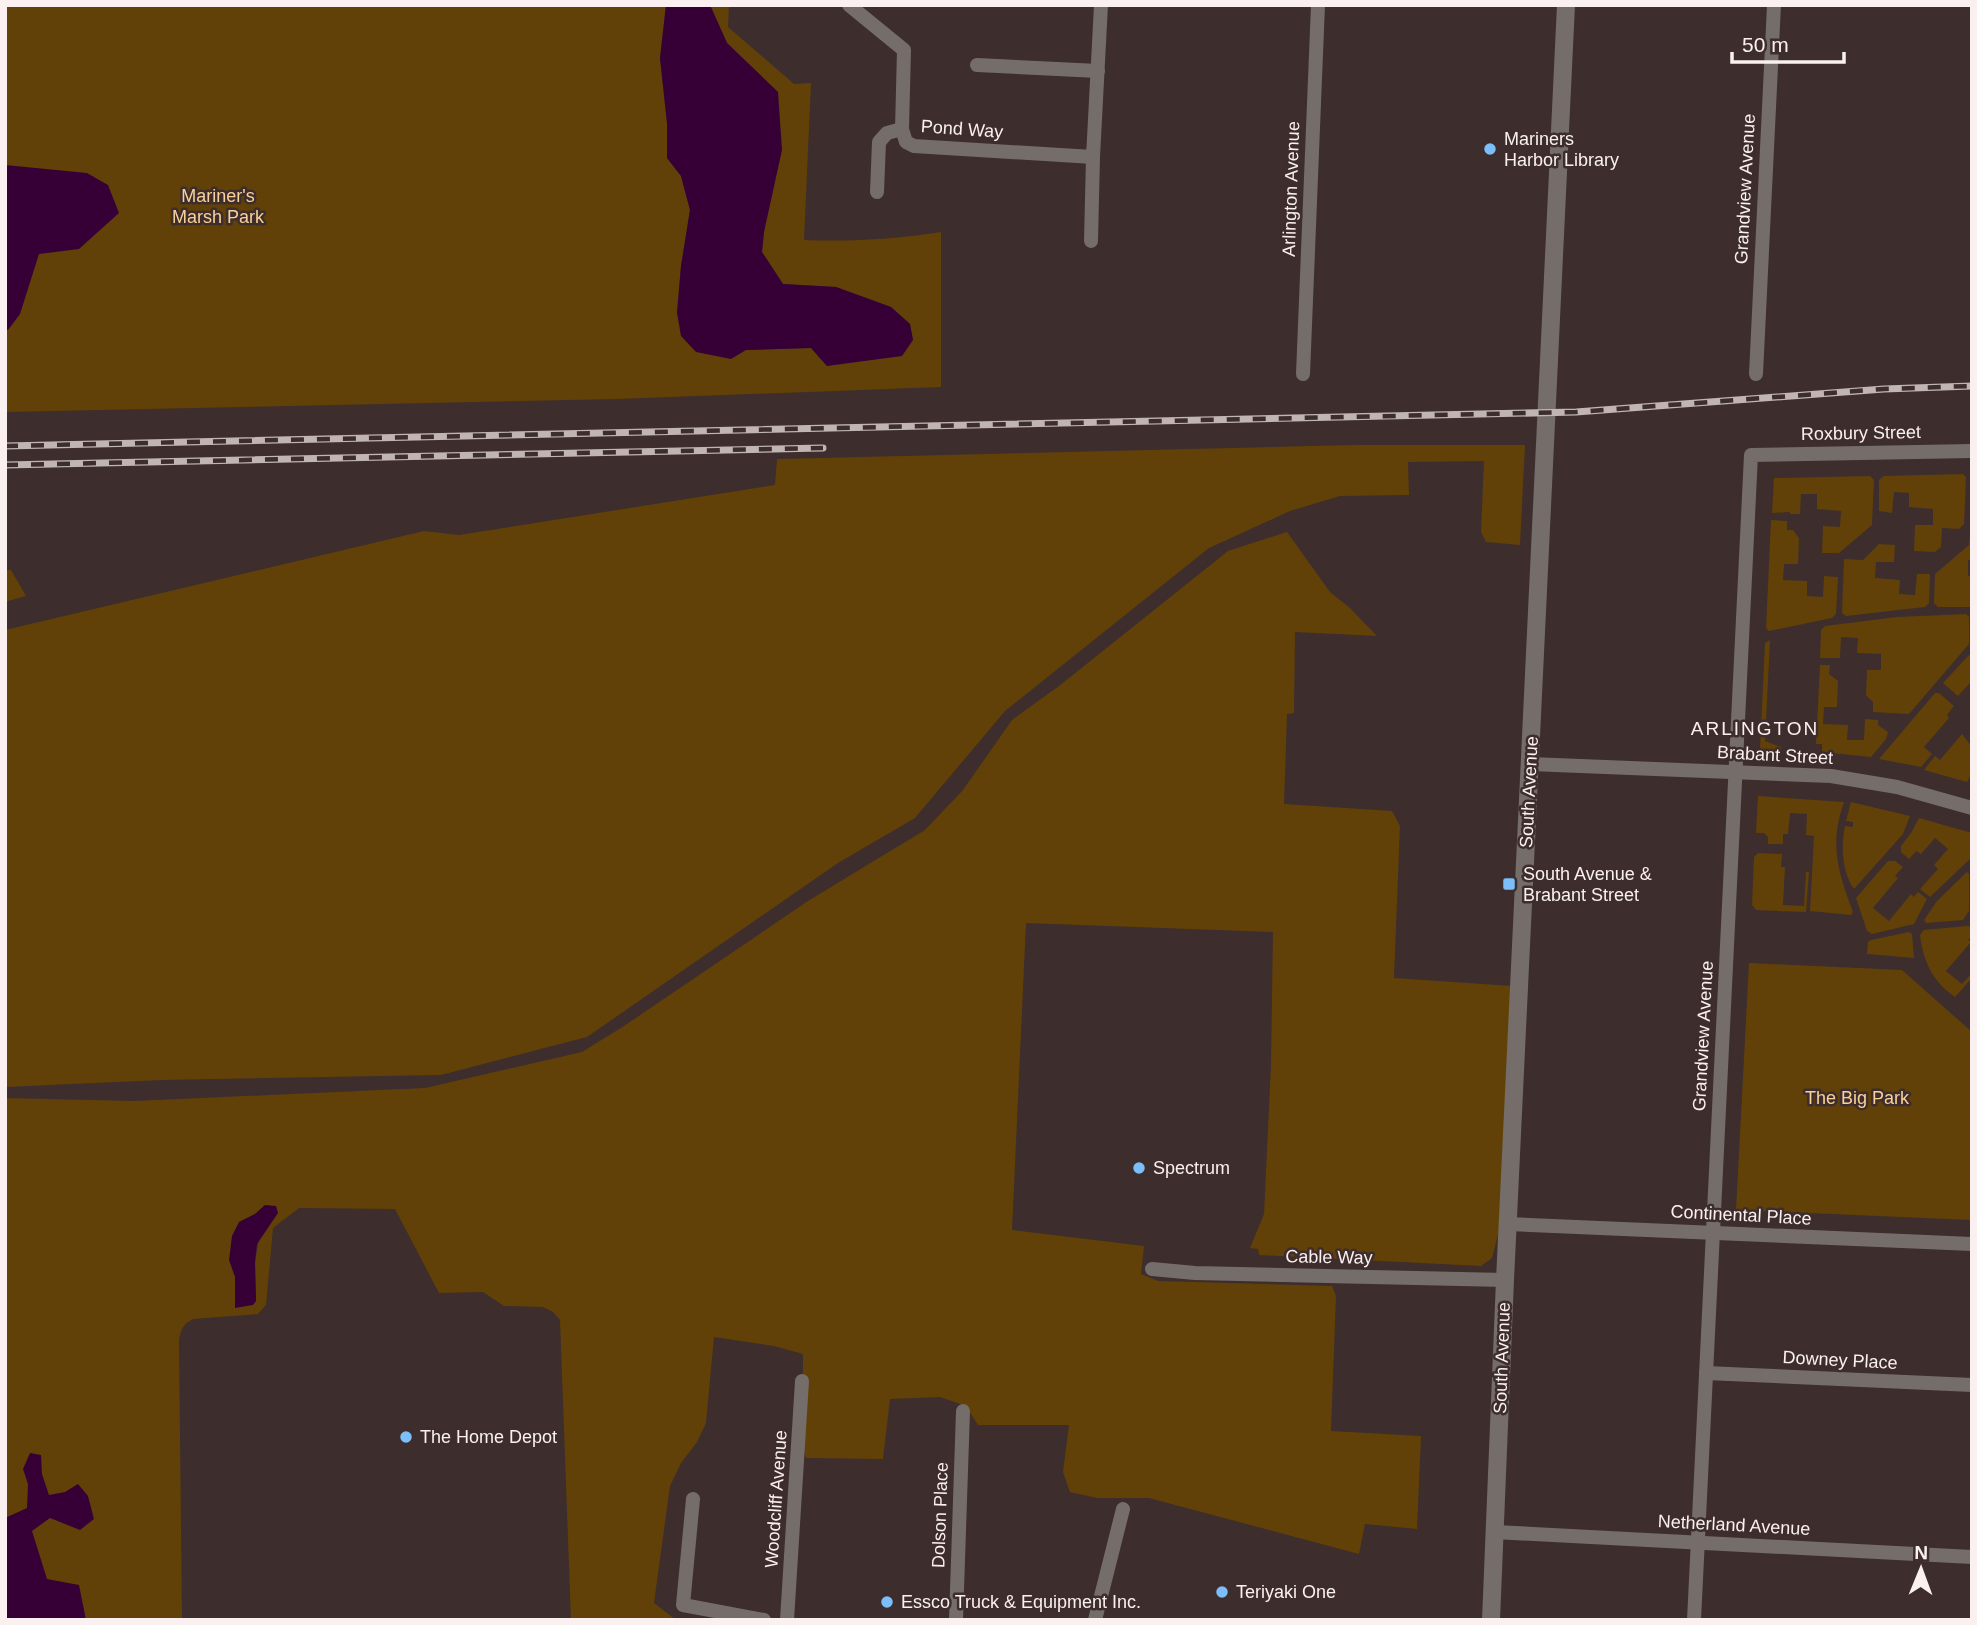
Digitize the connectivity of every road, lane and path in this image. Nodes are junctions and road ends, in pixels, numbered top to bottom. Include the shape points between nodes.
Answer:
1 (849, 5) edge
2 (1101, 5) edge
3 (1318, 5) edge
4 (1566, 5) edge
5 (1774, 5) edge
6 (977, 65) dead end
7 (1098, 71) junction
8 (902, 129) junction
9 (1093, 157) junction
10 (877, 192) dead end
11 (1091, 241) dead end
12 (1303, 374) dead end
13 (1756, 374) dead end
14 (1972, 451) edge
15 (1751, 455) joint
16 (1530, 764) junction
17 (1735, 772) junction
18 (1972, 808) edge
19 (1509, 1224) junction
20 (1712, 1233) junction
21 (1972, 1244) edge
22 (1152, 1269) dead end
23 (1505, 1280) junction
24 (1706, 1373) junction
25 (802, 1381) dead end
26 (1972, 1385) edge
27 (963, 1411) dead end
28 (693, 1499) dead end
29 (1123, 1509) dead end
30 (1495, 1532) junction
31 (1697, 1542) junction
32 (1972, 1557) edge
33 (764, 1620) edge
34 (787, 1620) edge
35 (956, 1620) edge
36 (1094, 1620) edge
37 (1491, 1620) edge
38 (1694, 1620) edge

1 - 8 street, Pond Way via 904,50
2 - 7 street
3 - 12 street, Arlington Avenue
4 - 16 street, South Avenue
5 - 13 street, Grandview Avenue
6 - 7 street
7 - 9 street
8 - 9 street, Pond Way via 906,142 914,146
8 - 10 street via 887,133 879,142
9 - 11 street
14 - 15 street, Roxbury Street
15 - 17 street, Grandview Avenue
16 - 17 street, Brabant Street
16 - 19 street, South Avenue
17 - 18 street, Brabant Street via 1831,776 1897,787
17 - 20 street, Grandview Avenue
19 - 20 street, Continental Place
19 - 23 street, South Avenue
20 - 21 street, Continental Place
20 - 24 street, Grandview Avenue
22 - 23 street, Cable Way
23 - 30 street, South Avenue
24 - 26 street, Downey Place
24 - 31 street, Grandview Avenue
25 - 34 street, Woodcliff Avenue
27 - 35 street, Dolson Place
28 - 33 street via 683,1605
29 - 36 street
30 - 31 street, Netherland Avenue
30 - 37 street, South Avenue
31 - 32 street, Netherland Avenue
31 - 38 street, Grandview Avenue

